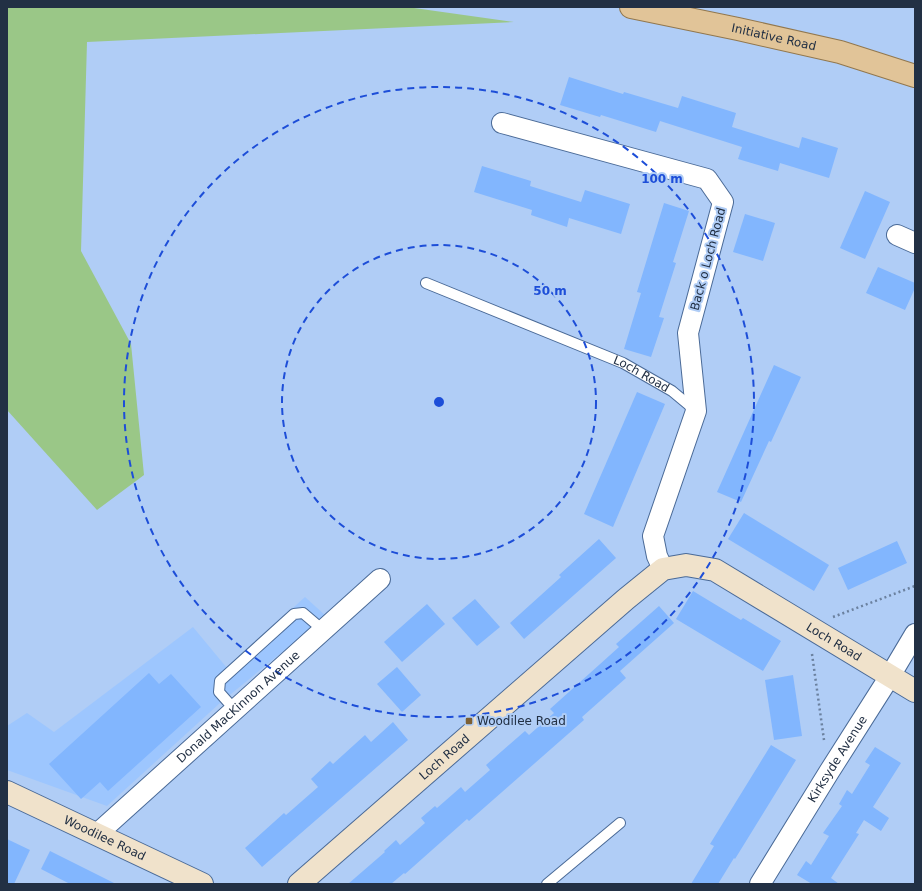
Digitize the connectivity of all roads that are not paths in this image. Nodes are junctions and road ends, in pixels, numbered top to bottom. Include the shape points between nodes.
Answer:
1 (631, 7) edge
2 (915, 76) edge
3 (502, 123) dead end
4 (897, 235) dead end
5 (915, 243) edge
6 (426, 283) dead end
7 (696, 411) junction
8 (663, 569) junction
9 (380, 579) dead end
10 (323, 630) junction
11 (915, 634) edge
12 (890, 676) junction
13 (915, 691) edge
14 (235, 710) junction
15 (7, 792) edge
16 (620, 823) dead end
17 (97, 834) junction
18 (202, 884) edge
19 (299, 884) edge
20 (548, 884) edge
21 (760, 884) edge

1 - 2 main road, Initiative Road via 840,52
3 - 7 street, Back o Loch Road via 707,178 723,202 688,334
4 - 5 street
6 - 7 lane, Loch Road via 623,363 672,392
7 - 8 street via 653,536
8 - 12 street, Loch Road via 686,565 715,570
8 - 19 street, Loch Road
9 - 10 street, Donald MacKinnon Avenue
10 - 14 street, Donald MacKinnon Avenue
10 - 14 lane via 303,613 294,614 220,681 219,692
11 - 12 street, Kirksyde Avenue
12 - 13 street, Loch Road
12 - 21 street, Kirksyde Avenue
14 - 17 street, Donald MacKinnon Avenue
15 - 17 street, Woodilee Road
16 - 20 lane
17 - 18 street, Woodilee Road

